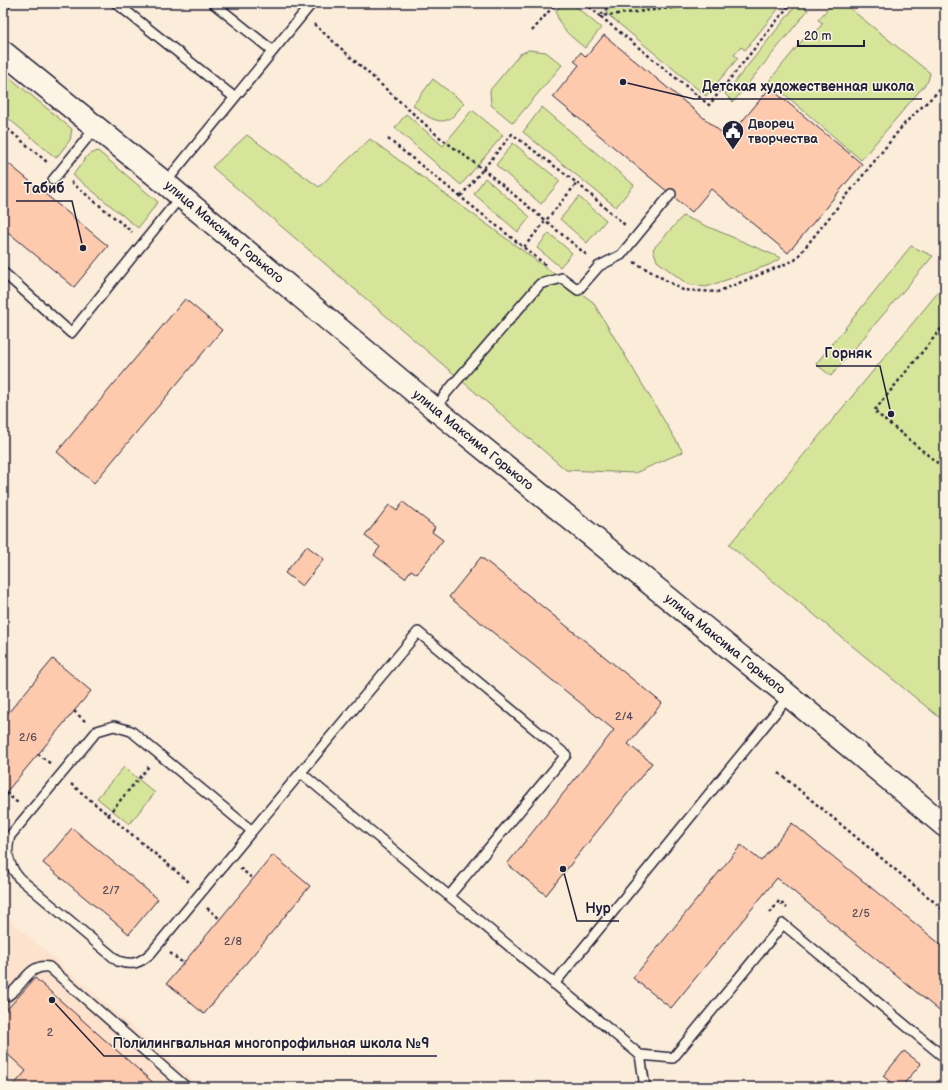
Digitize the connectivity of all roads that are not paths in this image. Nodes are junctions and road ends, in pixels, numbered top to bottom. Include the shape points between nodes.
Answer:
1 (6, 3) edge
2 (116, 3) edge
3 (213, 3) edge
4 (312, 3) edge
5 (3, 6) edge
6 (273, 51) junction
7 (3, 52) edge
8 (234, 98) junction
9 (96, 127) junction
10 (53, 180) dead end
11 (173, 189) junction
12 (671, 194) dead end
13 (3, 272) edge
14 (435, 409) junction
15 (789, 696) junction
16 (301, 772) junction
17 (945, 826) edge
18 (252, 831) junction
19 (449, 896) junction
20 (554, 984) junction
21 (3, 998) edge
22 (640, 1055) junction
23 (945, 1058) edge
24 (945, 1081) edge
25 (186, 1087) edge
26 (645, 1087) edge
27 (940, 1087) edge

1 - 5 lane
2 - 8 lane
3 - 6 lane
4 - 6 lane
6 - 8 lane
7 - 9 main road, улица Максима Горького
8 - 11 lane
9 - 10 lane
9 - 11 main road, улица Максима Горького
11 - 13 lane via 144,242 71,333
11 - 14 main road, улица Максима Горького
12 - 14 lane via 621,255 599,266 578,290 562,278 540,284
14 - 15 main road, улица Максима Горького
15 - 17 main road, улица Максима Горького
15 - 20 lane
16 - 18 lane
16 - 19 lane
16 - 19 lane via 418,632 454,661 566,756
18 - 18 lane via 131,731 122,727 106,727 97,731 10,836 8,861 19,878 112,956 126,964 133,964 143,960
19 - 20 lane
20 - 22 lane
21 - 25 lane via 11,994 32,971 38,967 49,967
22 - 23 lane via 673,1058 783,924
22 - 26 lane
24 - 27 lane

